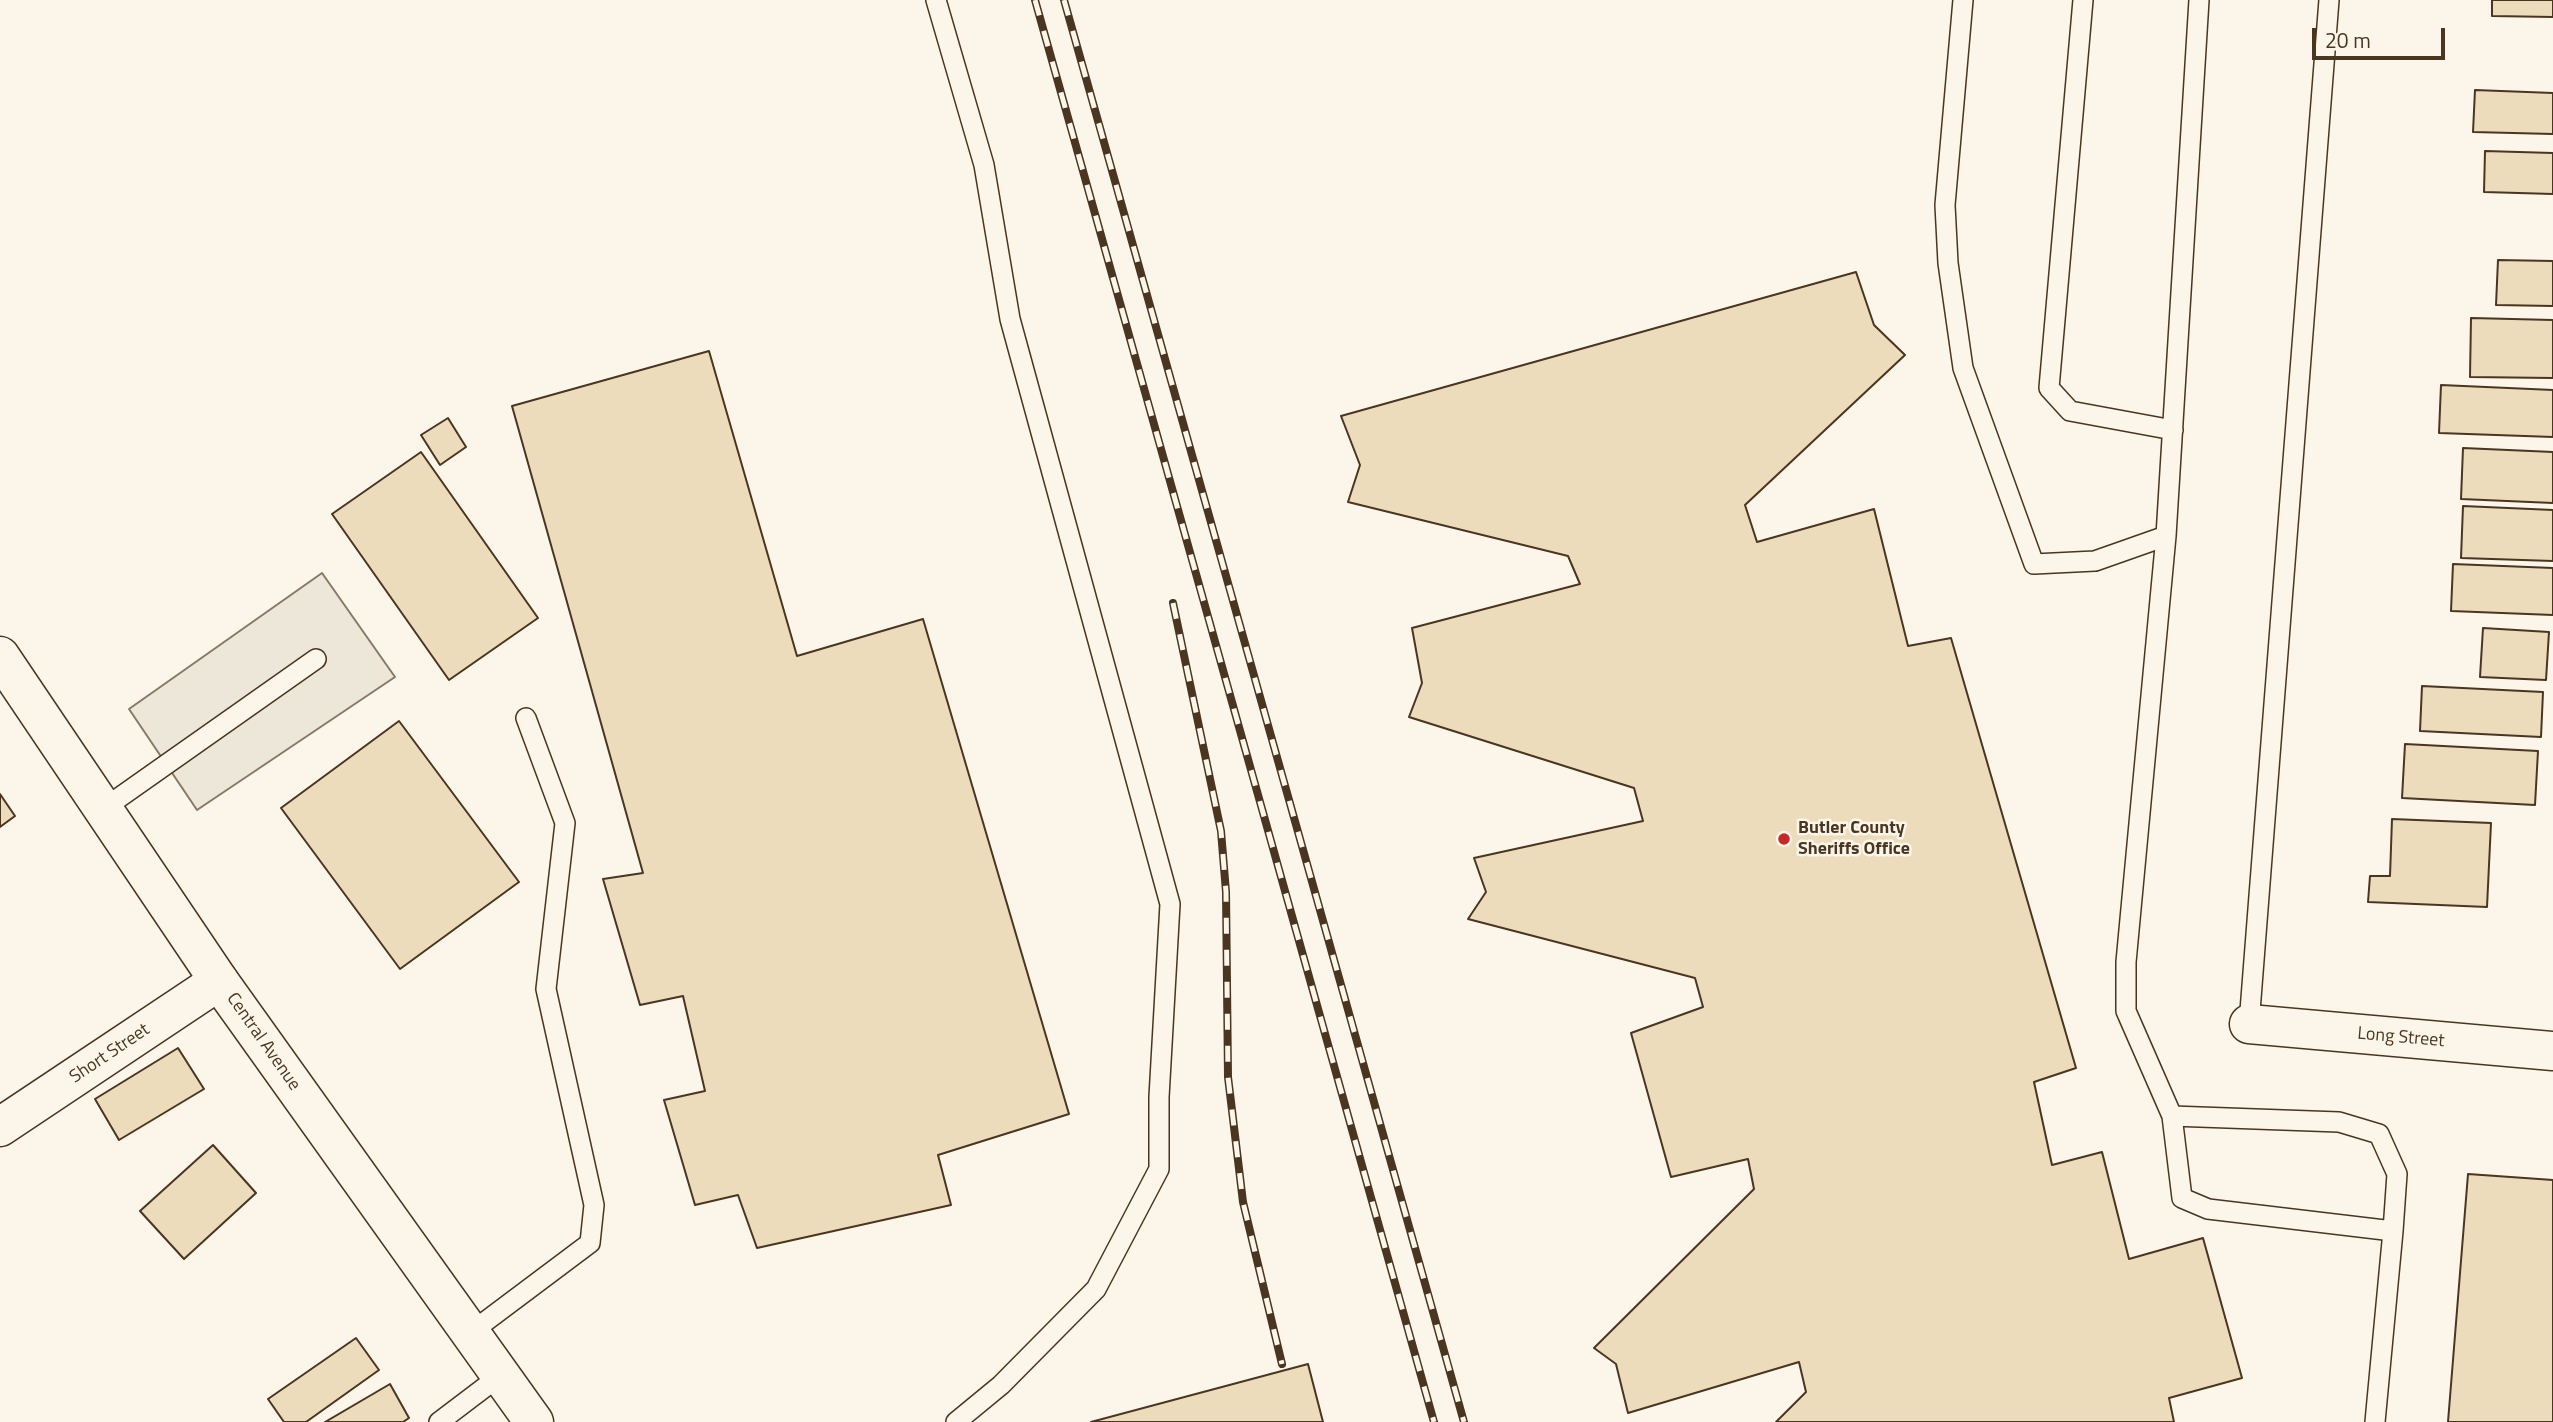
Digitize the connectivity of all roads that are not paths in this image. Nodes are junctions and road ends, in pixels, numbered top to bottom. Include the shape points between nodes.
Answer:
1 (936, 0) edge
2 (1962, 0) edge
3 (2083, 0) edge
4 (2199, 0) edge
5 (2329, 0) edge
6 (2173, 430) junction
7 (2166, 536) junction
8 (0, 656) edge
9 (316, 659) dead end
10 (526, 718) dead end
11 (103, 809) junction
12 (219, 981) junction
13 (2249, 1024) joint
14 (2553, 1051) edge
15 (2172, 1116) junction
16 (0, 1127) edge
17 (2393, 1231) junction
18 (470, 1333) junction
19 (501, 1376) junction
20 (439, 1422) edge
21 (534, 1422) edge
22 (956, 1422) edge
23 (2375, 1422) edge

1 - 22 lane via 984,165 1010,319 1170,905 1159,1169 1096,1289 1001,1385
2 - 7 lane via 1945,205 1948,263 1963,368 2034,564 2095,561
3 - 6 lane via 2049,388 2070,411
4 - 6 lane
5 - 13 lane
6 - 7 lane
7 - 15 lane via 2126,962 2126,1011
8 - 11 main road, Central Avenue
9 - 11 lane
10 - 18 lane via 565,823 546,989 594,1205 590,1243
11 - 12 main road, Central Avenue
12 - 16 main road, Short Street
12 - 18 main road, Central Avenue
13 - 14 main road, Long Street
15 - 17 lane via 2182,1198 2208,1209
15 - 17 lane via 2339,1122 2379,1134 2397,1174
17 - 23 lane
18 - 19 main road, Central Avenue
19 - 20 lane
19 - 21 main road, Central Avenue

